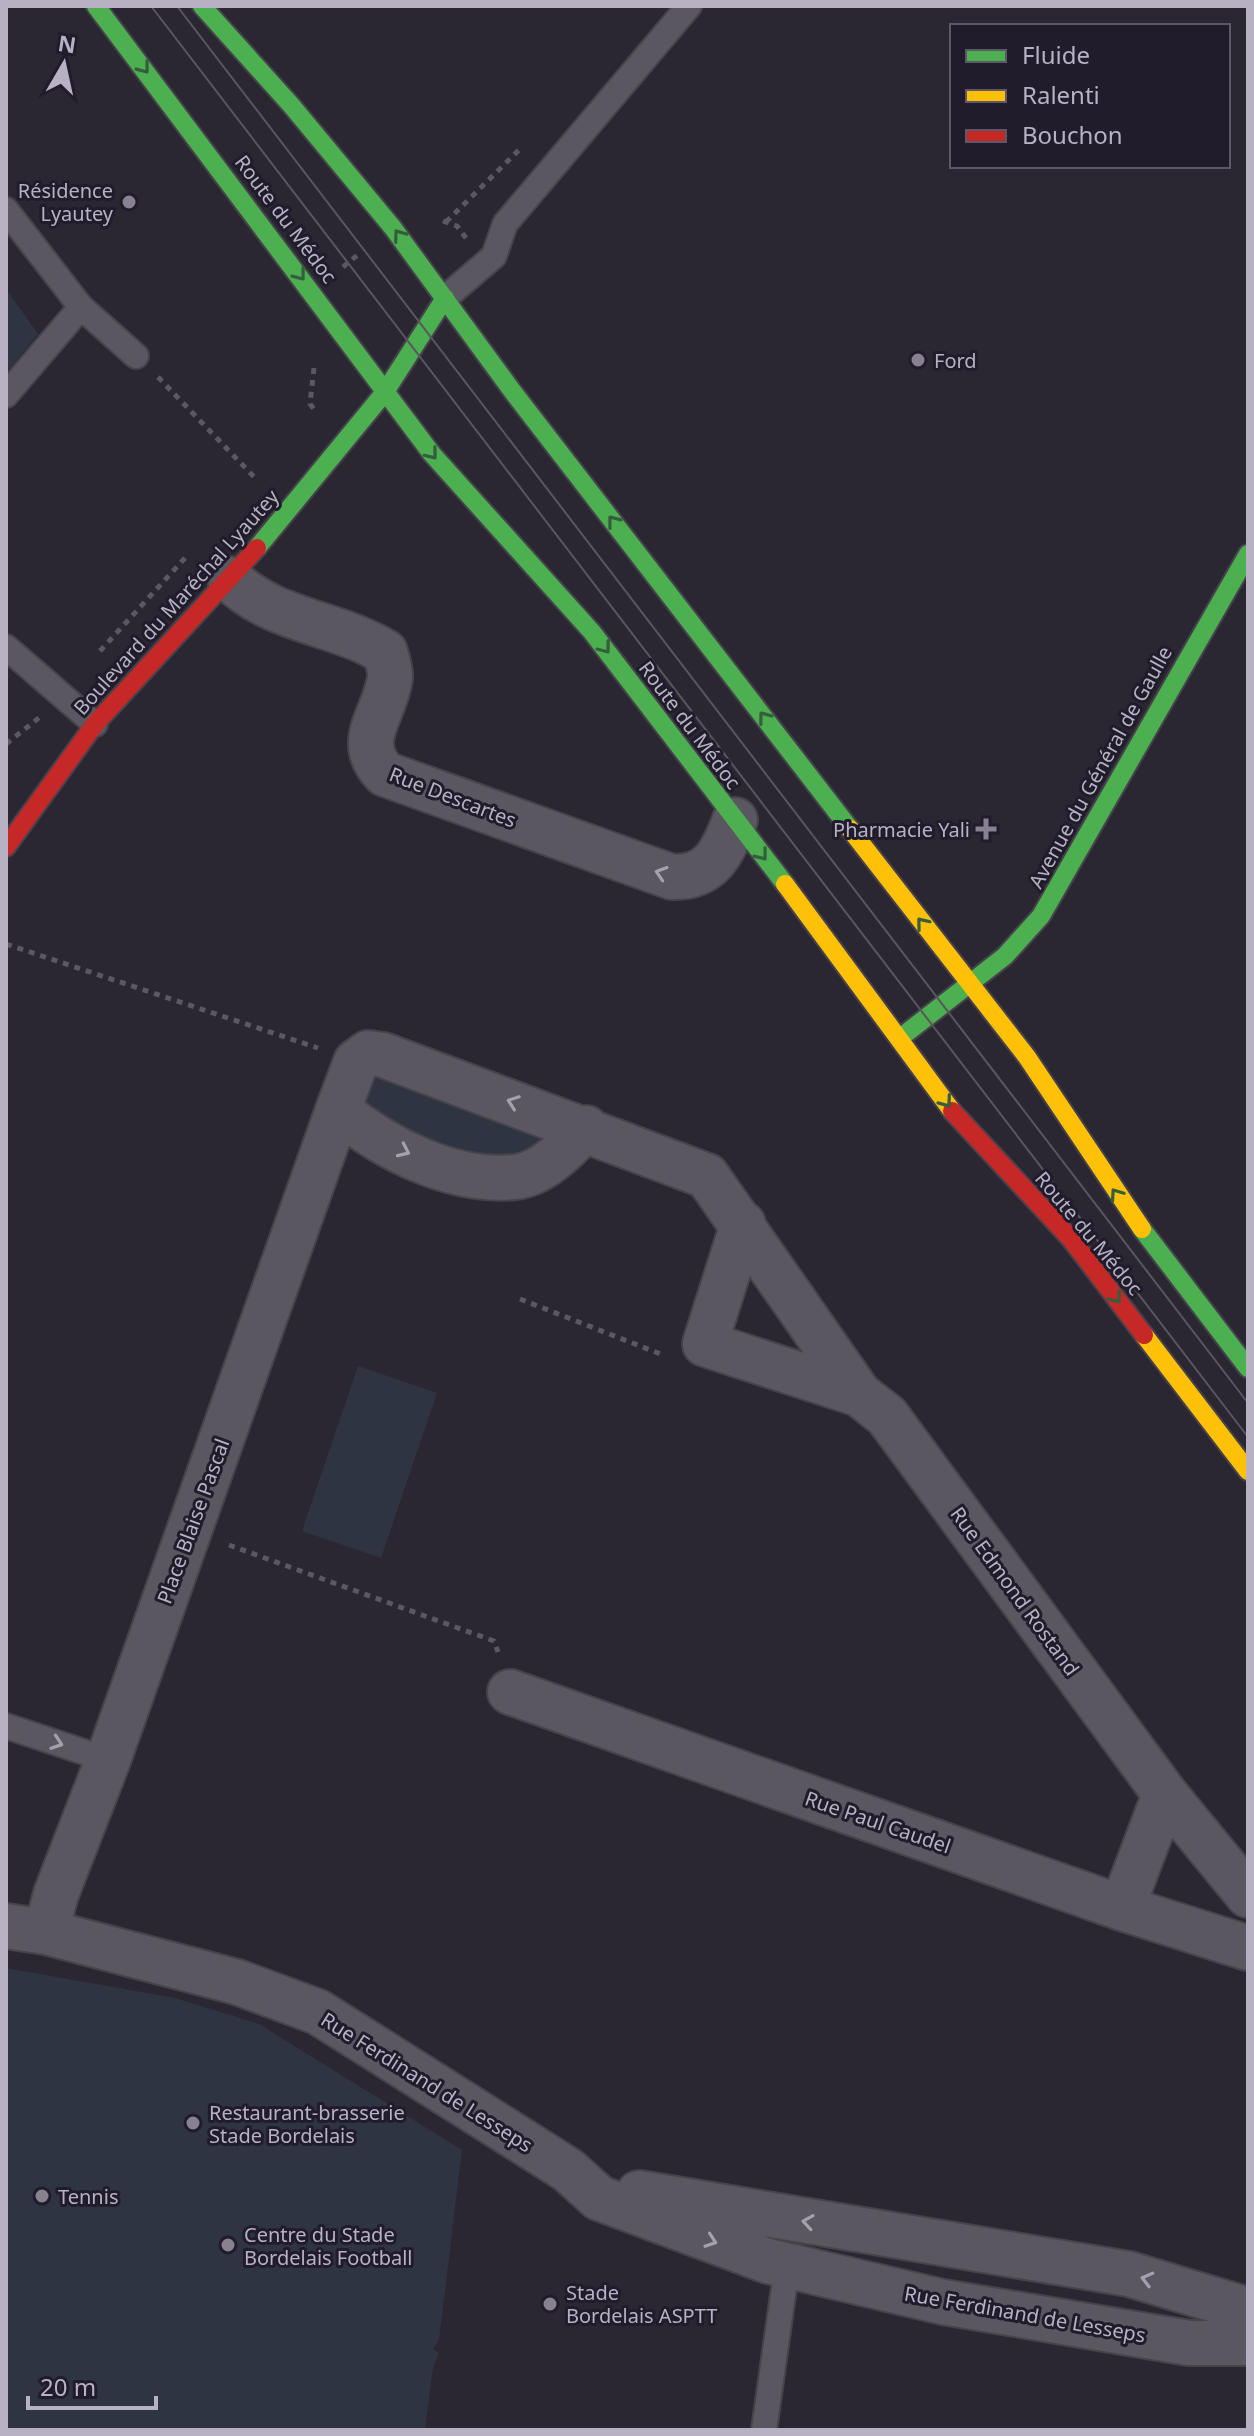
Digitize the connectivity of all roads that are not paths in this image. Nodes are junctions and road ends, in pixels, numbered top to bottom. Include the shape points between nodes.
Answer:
1 (96, 6) edge
2 (202, 6) edge
3 (689, 6) edge
4 (6, 210) edge
5 (445, 298) junction
6 (81, 307) junction
7 (136, 356) road end
8 (385, 392) junction
9 (6, 395) edge
10 (1248, 554) edge
11 (230, 579) junction
12 (6, 647) edge
13 (95, 724) junction
14 (735, 820) junction
15 (6, 847) edge
16 (971, 984) junction
17 (900, 1038) junction
18 (338, 1110) junction
19 (586, 1128) junction
20 (743, 1224) junction
21 (1248, 1368) edge
22 (859, 1394) junction
23 (1248, 1471) edge
24 (510, 1692) road end
25 (6, 1726) edge
26 (108, 1760) junction
27 (1165, 1794) junction
28 (1248, 1895) edge
29 (1122, 1908) junction
30 (26, 1929) edge
31 (1248, 1948) edge
32 (568, 2170) junction
33 (869, 2232) junction
34 (787, 2266) junction
35 (862, 2282) junction
36 (1189, 2291) junction
37 (1248, 2310) edge
38 (1189, 2343) junction
39 (1248, 2343) edge
40 (764, 2430) edge

1 -> 8 main road, Route du Médoc
5 -> 2 main road, Route du Médoc via 373,203
3 - 5 lane via 505,224 494,256
4 - 6 lane
5 - 8 main road, Boulevard du Maréchal Lyautey
16 -> 5 main road, Route du Médoc
6 - 7 lane
6 - 9 lane
8 - 11 main road, Boulevard du Maréchal Lyautey
8 -> 14 main road, Route du Médoc via 441,466 592,632
10 - 16 main road, Avenue du Général de Gaulle via 1041,916
11 - 13 main road, Boulevard du Maréchal Lyautey
14 -> 11 street, Rue Descartes via 715,864 688,878 672,877 385,774 373,761 369,745 391,675 385,652 257,603
12 - 13 lane
13 - 15 main road, Boulevard du Maréchal Lyautey
14 -> 17 main road, Route du Médoc
16 - 17 main road, Avenue du Général de Gaulle
21 -> 16 main road, Route du Médoc via 1118,1197 1027,1057
17 -> 23 main road, Route du Médoc via 952,1111 1071,1239
18 -> 19 street via 360,1128 455,1173 518,1177 562,1154
19 -> 18 street, Place Blaise Pascal via 368,1053 356,1062
18 - 26 street, Place Blaise Pascal
19 - 20 street, Rue Edmond Rostand via 707,1176
20 - 22 street, Rue Edmond Rostand
20 - 22 street, Rue Edmond Rostand via 705,1344
22 - 27 street, Rue Edmond Rostand via 887,1416
24 - 29 street, Rue Paul Caudel
25 -> 26 lane
26 - 30 street, Place Blaise Pascal via 56,1894
27 - 28 street, Rue Edmond Rostand
27 - 29 street
29 - 31 street, Rue Paul Caudel
30 - 32 street, Rue Ferdinand de Lesseps via 237,1982 318,2012
33 -> 32 street, Rue Ferdinand de Lesseps via 635,2193
32 -> 34 street, Rue Ferdinand de Lesseps via 599,2198
33 - 35 street
36 -> 33 street, Rue Ferdinand de Lesseps via 1129,2274
34 - 35 street, Rue Ferdinand de Lesseps
34 - 40 lane
35 - 38 street, Rue Ferdinand de Lesseps via 943,2302
36 - 37 street, Rue Ferdinand de Lesseps
36 - 38 street via 1196,2312
38 - 39 street, Rue Ferdinand de Lesseps

